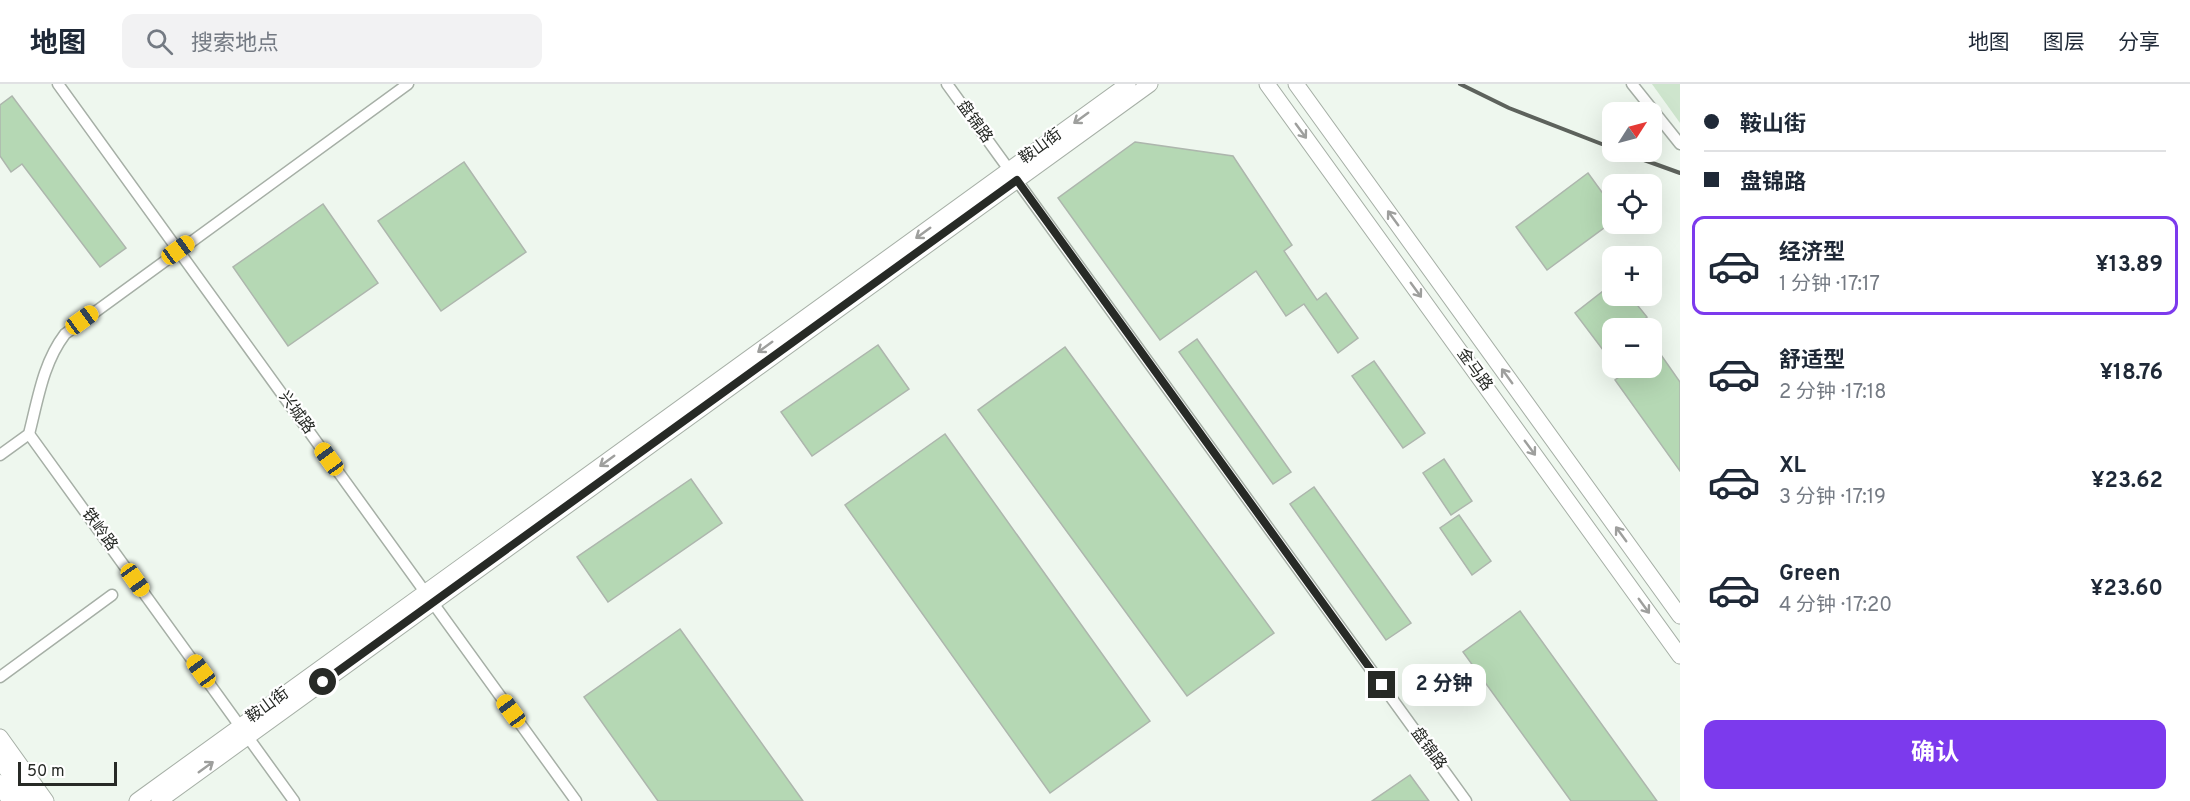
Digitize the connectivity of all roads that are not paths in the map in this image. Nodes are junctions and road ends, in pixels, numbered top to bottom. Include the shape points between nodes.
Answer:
1 (58, 84) edge
2 (408, 84) edge
3 (947, 84) edge
4 (1128, 84) edge
5 (1150, 84) edge
6 (1267, 84) edge
7 (1296, 84) edge
8 (1632, 84) edge
9 (1680, 144) edge
10 (1013, 175) junction
11 (178, 250) junction
12 (29, 434) junction
13 (0, 455) edge
14 (112, 595) dead end
15 (429, 598) junction
16 (1680, 616) edge
17 (1680, 656) edge
18 (0, 677) edge
19 (244, 731) junction
20 (0, 737) edge
21 (0, 758) edge
22 (0, 784) edge
23 (12, 801) edge
24 (31, 801) edge
25 (46, 801) edge
26 (137, 801) edge
27 (159, 801) edge
28 (294, 801) edge
29 (576, 801) edge
30 (1466, 801) edge

1 - 11 street, 兴城路
2 - 11 street
3 - 10 street, 盘锦路
4 -> 10 street, 鞍山街
5 - 10 street, 鞍山街
6 -> 17 street, 金马路
16 -> 7 street, 金马路
8 - 9 street
10 - 15 street, 鞍山街
10 - 30 street, 盘锦路
11 - 12 street via 65,334 52,351 43,375
11 - 15 street, 兴城路
12 - 13 street
12 - 19 street, 铁岭路
14 - 18 street
15 - 19 street, 鞍山街
15 - 29 street, 兴城路
19 - 26 street, 鞍山街
27 -> 19 street, 鞍山街
19 - 28 street, 铁岭路
20 - 25 street
21 - 24 main road
22 - 23 main road

